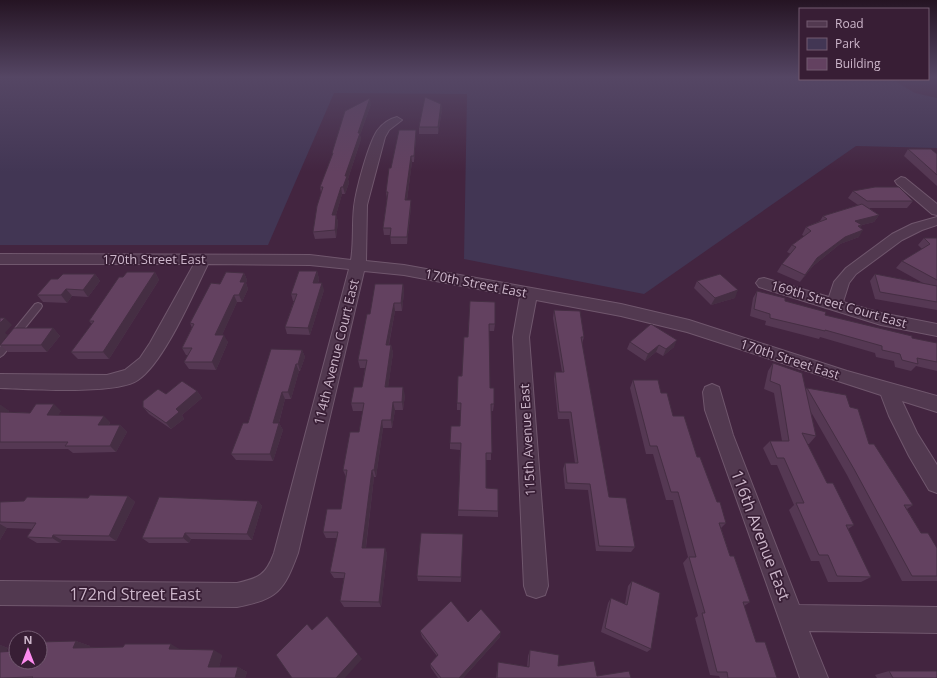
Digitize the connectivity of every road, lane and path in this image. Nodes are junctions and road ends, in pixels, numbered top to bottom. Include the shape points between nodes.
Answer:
1 (397, 120) dead end
2 (901, 181) dead end
3 (937, 211) edge
4 (937, 221) edge
5 (0, 259) edge
6 (204, 259) junction
7 (358, 264) junction
8 (764, 283) dead end
9 (529, 293) junction
10 (834, 305) junction
11 (38, 306) dead end
12 (937, 330) edge
13 (0, 353) edge
14 (0, 381) edge
15 (889, 391) junction
16 (712, 392) dead end
17 (937, 404) edge
18 (937, 483) edge
19 (269, 586) joint
20 (536, 586) dead end
21 (0, 593) edge
22 (792, 618) junction
23 (937, 620) edge
24 (814, 678) edge

1 - 7 street, 114th Avenue Court East via 381,133 361,206 361,246
2 - 3 street
4 - 10 street via 917,227 897,238 851,271 842,282
5 - 6 street, 170th Street East
6 - 7 street, 170th Street East via 310,260
6 - 14 street via 156,348 146,363 131,376 107,382
7 - 9 street, 170th Street East
7 - 19 street, 114th Avenue Court East via 286,553 279,573
8 - 10 street, 169th Street Court East
9 - 15 street, 170th Street East via 689,326
9 - 20 street, 115th Avenue East via 521,337
10 - 12 street, 169th Street Court East via 881,319
11 - 13 lane
15 - 17 street, 170th Street East
15 - 18 street via 896,416
16 - 22 street, 116th Avenue East via 714,410
19 - 21 street, 172nd Street East via 259,591 237,595
22 - 23 street
22 - 24 street, 116th Avenue East

